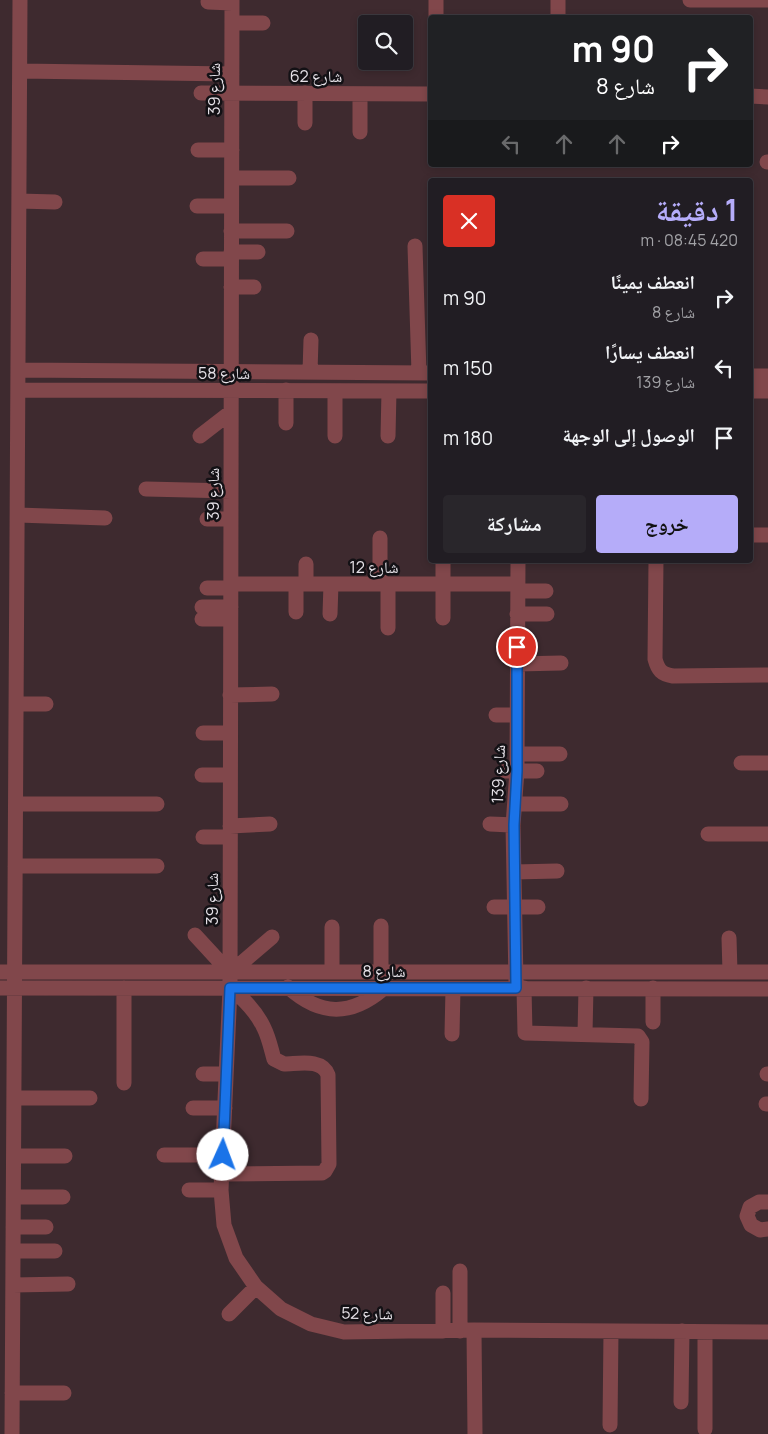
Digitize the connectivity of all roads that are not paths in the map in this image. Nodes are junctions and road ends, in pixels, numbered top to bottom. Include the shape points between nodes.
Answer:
1 (20, 0) edge
2 (436, 0) edge
3 (558, 0) edge
4 (690, 0) edge
5 (768, 0) edge
6 (232, 1) edge
7 (208, 2) dead end
8 (436, 15) edge
9 (558, 15) edge
10 (232, 23) junction
11 (263, 23) dead end
12 (20, 71) junction
13 (232, 74) junction
14 (200, 92) dead end
15 (232, 93) junction
16 (305, 93) junction
17 (360, 94) junction
18 (428, 94) edge
19 (753, 96) edge
20 (768, 96) edge
21 (305, 123) dead end
22 (360, 132) dead end
23 (198, 150) dead end
24 (232, 150) junction
25 (232, 178) junction
26 (289, 178) dead end
27 (19, 201) junction
28 (54, 202) dead end
29 (197, 206) dead end
30 (231, 206) junction
31 (231, 231) junction
32 (287, 231) dead end
33 (415, 246) dead end
34 (258, 252) dead end
35 (231, 256) junction
36 (203, 259) dead end
37 (231, 287) junction
38 (254, 287) dead end
39 (311, 340) dead end
40 (18, 370) junction
41 (231, 372) junction
42 (310, 372) junction
43 (424, 373) edge
44 (753, 376) edge
45 (768, 376) edge
46 (18, 390) junction
47 (231, 390) junction
48 (286, 390) junction
49 (335, 390) junction
50 (389, 391) junction
51 (428, 391) edge
52 (753, 392) edge
53 (768, 392) edge
54 (231, 412) junction
55 (286, 423) dead end
56 (200, 436) dead end
57 (335, 436) dead end
58 (388, 436) dead end
59 (146, 489) dead end
60 (231, 491) junction
61 (18, 515) junction
62 (105, 518) dead end
63 (207, 519) dead end
64 (231, 519) junction
65 (753, 536) edge
66 (768, 536) edge
67 (380, 538) dead end
68 (436, 563) edge
69 (442, 563) edge
70 (518, 563) edge
71 (656, 563) edge
72 (306, 564) dead end
73 (301, 584) junction
74 (331, 584) junction
75 (384, 584) junction
76 (439, 584) junction
77 (231, 586) junction
78 (206, 588) dead end
79 (518, 588) junction
80 (546, 591) dead end
81 (296, 612) dead end
82 (202, 613) dead end
83 (231, 613) junction
84 (330, 614) dead end
85 (518, 614) junction
86 (547, 614) dead end
87 (443, 618) dead end
88 (388, 628) dead end
89 (517, 664) junction
90 (561, 664) dead end
91 (768, 675) edge
92 (272, 694) dead end
93 (230, 695) junction
94 (16, 704) junction
95 (46, 704) dead end
96 (496, 715) dead end
97 (517, 715) junction
98 (203, 733) dead end
99 (230, 733) junction
100 (517, 754) junction
101 (560, 754) dead end
102 (741, 763) dead end
103 (768, 763) edge
104 (511, 771) junction
105 (538, 771) dead end
106 (202, 775) dead end
107 (230, 775) junction
108 (16, 804) junction
109 (157, 804) dead end
110 (515, 804) junction
111 (561, 804) dead end
112 (270, 824) dead end
113 (490, 824) dead end
114 (514, 825) junction
115 (230, 832) junction
116 (708, 834) dead end
117 (768, 834) edge
118 (203, 838) dead end
119 (15, 866) junction
120 (157, 866) dead end
121 (514, 872) junction
122 (557, 872) dead end
123 (494, 907) dead end
124 (515, 907) junction
125 (538, 907) dead end
126 (381, 926) dead end
127 (332, 927) dead end
128 (195, 935) dead end
129 (272, 937) dead end
130 (729, 938) dead end
131 (7, 972) edge
132 (332, 972) junction
133 (381, 972) junction
134 (516, 972) junction
135 (730, 972) junction
136 (768, 972) edge
137 (230, 980) junction
138 (288, 987) junction
139 (7, 988) edge
140 (129, 988) junction
141 (453, 988) junction
142 (524, 988) junction
143 (586, 988) junction
144 (654, 988) junction
145 (768, 988) edge
146 (383, 989) junction
147 (653, 1022) dead end
148 (452, 1034) dead end
149 (585, 1034) junction
150 (203, 1074) dead end
151 (226, 1074) junction
152 (129, 1083) dead end
153 (14, 1098) junction
154 (90, 1098) dead end
155 (642, 1099) dead end
156 (193, 1108) dead end
157 (225, 1108) junction
158 (223, 1155) junction
159 (14, 1156) junction
160 (64, 1156) dead end
161 (164, 1156) dead end
162 (222, 1174) junction
163 (189, 1190) dead end
164 (221, 1190) junction
165 (63, 1197) dead end
166 (14, 1198) junction
167 (768, 1202) edge
168 (13, 1227) junction
169 (46, 1227) dead end
170 (768, 1230) edge
171 (13, 1251) junction
172 (54, 1251) dead end
173 (460, 1271) dead end
174 (68, 1284) dead end
175 (13, 1285) junction
176 (256, 1286) junction
177 (444, 1292) dead end
178 (229, 1314) dead end
179 (6, 1319) edge
180 (443, 1331) junction
181 (467, 1331) junction
182 (611, 1331) junction
183 (682, 1332) junction
184 (705, 1332) junction
185 (768, 1332) edge
186 (6, 1340) edge
187 (12, 1393) junction
188 (64, 1393) dead end
189 (681, 1402) dead end
190 (610, 1425) dead end
191 (704, 1429) dead end
192 (12, 1434) edge
193 (476, 1434) edge

1 - 12 street
2 - 8 street
3 - 9 street
4 - 5 street
6 - 7 street
6 - 10 street, شارع 39
10 - 11 street
10 - 13 street, شارع 39
12 - 13 street
12 - 27 street
13 - 15 street, شارع 39
14 - 15 street, شارع 62
15 - 16 street, شارع 62
15 - 24 street, شارع 39
16 - 17 street, شارع 62
16 - 21 street
17 - 18 street, شارع 62
17 - 22 street
19 - 20 street
23 - 24 street
24 - 25 street, شارع 39
25 - 26 street
25 - 30 street, شارع 39
27 - 28 street
27 - 40 street
29 - 30 street
30 - 31 street, شارع 39
31 - 32 street
31 - 35 street, شارع 39
33 - 43 street
34 - 35 street
35 - 36 street
35 - 37 street, شارع 39
37 - 38 street
37 - 41 street, شارع 39
39 - 42 street
40 - 41 street, شارع 58
40 - 46 street
41 - 42 street, شارع 58
41 - 47 street, شارع 39
42 - 43 street, شارع 58
44 - 45 street
46 - 47 street, شارع 58
46 - 61 street
47 - 48 street, شارع 58
47 - 54 street, شارع 39
48 - 49 street, شارع 58
48 - 55 street
49 - 50 street, شارع 58
49 - 57 street
50 - 51 street, شارع 58
50 - 58 street
52 - 53 street
54 - 56 street
54 - 60 street, شارع 39
59 - 60 street
60 - 64 street, شارع 39
61 - 62 street
61 - 94 street
63 - 64 street
64 - 77 street, شارع 39
65 - 66 street
67 - 75 street
68 - 76 street
69 - 76 street
70 - 79 street, شارع 139
71 - 91 street via 657,669 673,676
72 - 73 street
73 - 74 street, شارع 12
73 - 77 street, شارع 12
73 - 81 street
74 - 75 street, شارع 12
74 - 84 street
75 - 76 street, شارع 12
75 - 88 street
76 - 79 street, شارع 12
76 - 87 street
77 - 78 street, شارع 12
77 - 83 street, شارع 39
79 - 80 street, شارع 12
79 - 85 street, شارع 139
82 - 83 street
83 - 93 street, شارع 39
85 - 86 street
85 - 89 street, شارع 139
89 - 90 street
89 - 97 street, شارع 139
92 - 93 street
93 - 99 street, شارع 39
94 - 95 street
94 - 108 street
96 - 97 street
97 - 100 street, شارع 139
98 - 99 street
99 - 107 street, شارع 39
100 - 101 street
100 - 104 street, شارع 139
102 - 103 street
104 - 105 street
104 - 110 street, شارع 139
106 - 107 street
107 - 115 street, شارع 39
108 - 109 street
108 - 119 street
110 - 111 street
110 - 114 street, شارع 139
112 - 115 street
113 - 114 street
114 - 121 street, شارع 139
115 - 118 street
115 - 137 street, شارع 39
116 - 117 street
119 - 120 street
119 - 131 street
121 - 122 street
121 - 124 street, شارع 139
123 - 124 street
124 - 125 street
124 - 134 street, شارع 139
126 - 133 street
127 - 132 street
128 - 137 street
129 - 137 street
130 - 135 street
131 - 137 street, شارع 8
131 - 139 street
132 - 133 street, شارع 8
132 - 137 street, شارع 8
133 - 134 street, شارع 8
134 - 135 street, شارع 8
134 - 142 street, شارع 139
135 - 136 street, شارع 8
137 - 138 street, شارع 8
137 - 140 street, شارع 8
137 - 151 street, شارع 52
137 - 162 street via 256,1014 278,1063 318,1064 326,1070 329,1164 322,1173
138 - 146 street, شارع 8
138 - 146 street via 318,1007 336,1010 354,1008
139 - 140 street, شارع 8
139 - 153 street
140 - 152 street
141 - 142 street, شارع 8
141 - 146 street, شارع 8
141 - 148 street
142 - 143 street, شارع 8
142 - 149 street, شارع 139 via 529,1033
143 - 144 street, شارع 8
143 - 149 street
144 - 145 street, شارع 8
144 - 147 street
149 - 155 street via 638,1036 642,1042
150 - 151 street
151 - 157 street, شارع 52
153 - 154 street
153 - 159 street
156 - 157 street
157 - 158 street, شارع 52
158 - 161 street
158 - 162 street, شارع 52
159 - 160 street
159 - 166 street
162 - 164 street, شارع 52
163 - 164 street
164 - 176 street, شارع 52 via 224,1225 236,1258
165 - 166 street
166 - 168 street
167 - 170 street via 750,1207 747,1216 751,1226
168 - 169 street
168 - 171 street
171 - 172 street
171 - 175 street
173 - 181 street
174 - 175 street
175 - 179 street
176 - 178 street
176 - 180 street, شارع 52 via 281,1309 327,1328 344,1332
177 - 180 street
179 - 186 street
180 - 181 street, شارع 52
181 - 182 street, شارع 52
181 - 193 street
182 - 183 street, شارع 52
182 - 190 street
183 - 184 street, شارع 52
183 - 189 street
184 - 185 street, شارع 52
184 - 191 street
186 - 187 street
187 - 188 street
187 - 192 street

